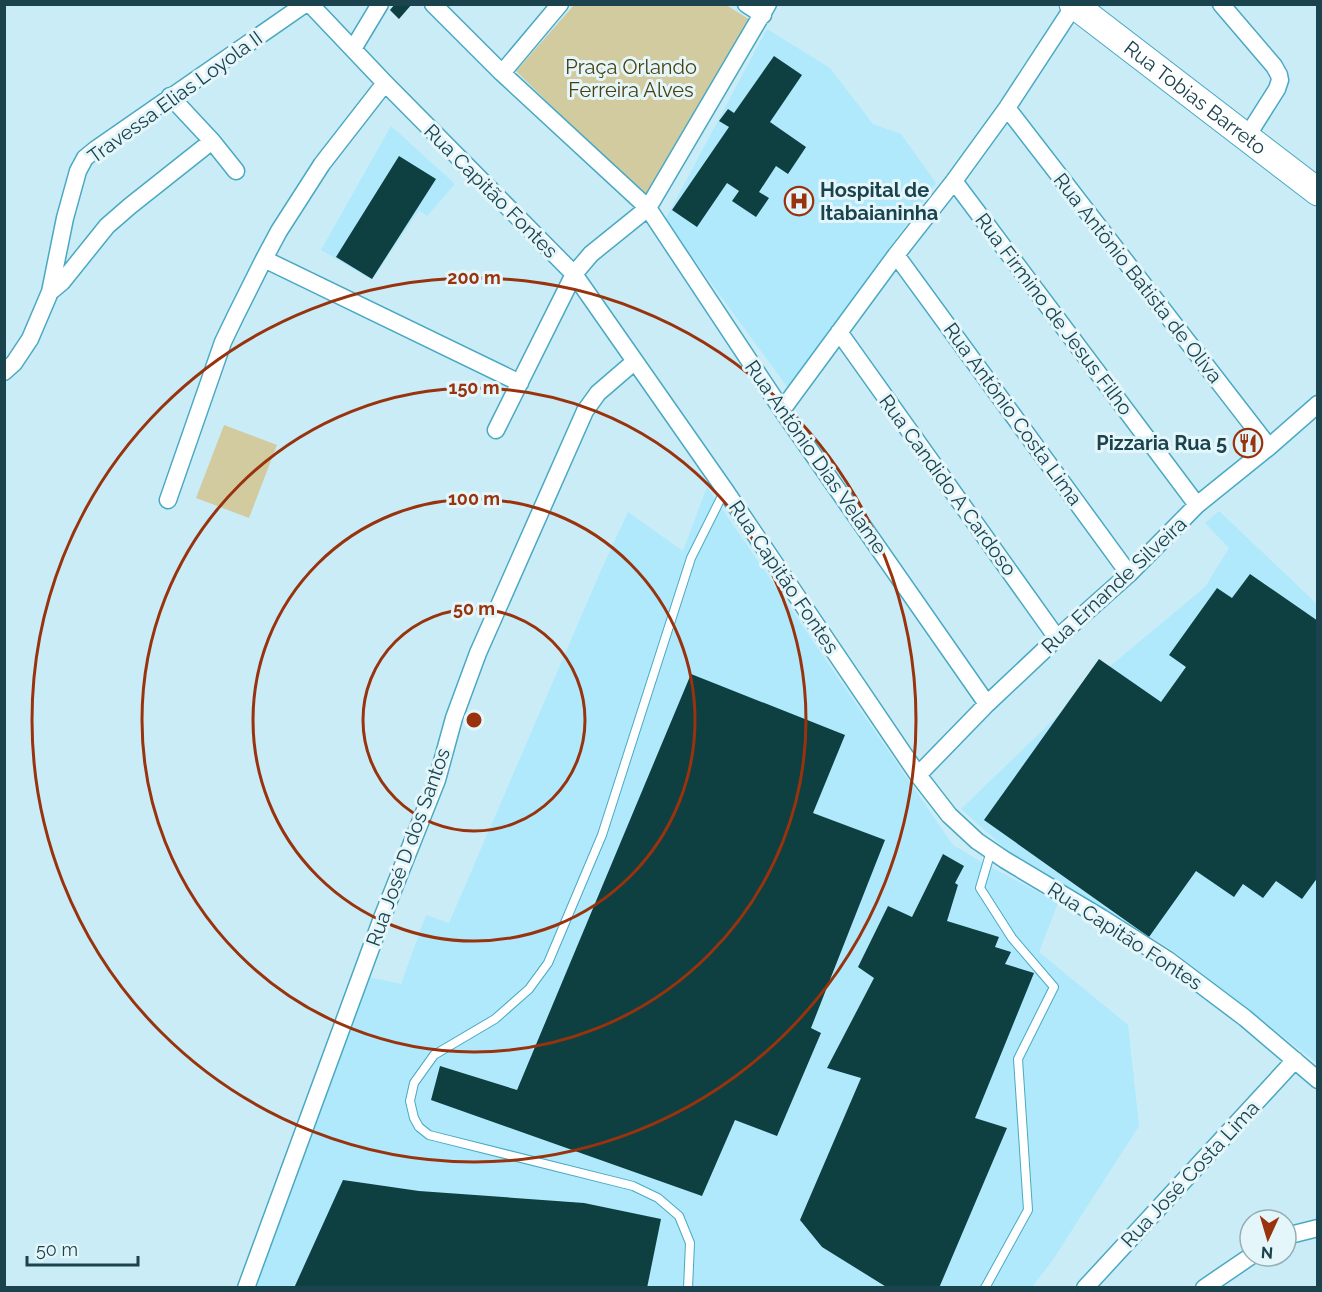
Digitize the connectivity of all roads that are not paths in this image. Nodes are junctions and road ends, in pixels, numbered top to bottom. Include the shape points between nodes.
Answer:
1 (305, 4) edge
2 (310, 4) edge
3 (380, 4) edge
4 (433, 4) edge
5 (560, 4) edge
6 (746, 4) edge
7 (1221, 4) edge
8 (1074, 5) edge
9 (766, 10) edge
10 (353, 49) junction
11 (502, 73) junction
12 (385, 83) junction
13 (171, 96) junction
14 (1007, 108) junction
15 (1246, 138) junction
16 (212, 141) junction
17 (236, 171) dead end
18 (954, 181) junction
19 (1317, 192) edge
20 (648, 208) junction
21 (896, 255) junction
22 (264, 259) junction
23 (574, 274) junction
24 (50, 292) junction
25 (839, 332) junction
26 (634, 362) junction
27 (4, 372) edge
28 (520, 383) junction
29 (1317, 404) edge
30 (782, 410) junction
31 (496, 430) dead end
32 (1269, 447) junction
33 (725, 490) junction
34 (168, 500) dead end
35 (1197, 505) junction
36 (1129, 574) junction
37 (1057, 638) junction
38 (987, 704) junction
39 (918, 775) junction
40 (991, 851) junction
41 (1295, 1060) junction
42 (1317, 1080) edge
43 (1317, 1228) edge
44 (1298, 1233) edge
45 (1238, 1265) edge
46 (246, 1287) edge
47 (688, 1287) edge
48 (985, 1287) edge
49 (1085, 1287) edge
50 (1204, 1287) edge

1 - 13 street, Travessa Elias Loyola II
2 - 10 street, Rua Capitão Fontes
3 - 10 street
4 - 11 street
5 - 11 street
6 - 9 street
7 - 15 street via 1262,50 1280,80
8 - 14 street
8 - 15 main road, Rua Tobias Barreto
9 - 20 street
10 - 12 street, Rua Capitão Fontes
11 - 20 street
12 - 22 street via 322,164
12 - 23 street, Rua Capitão Fontes
13 - 16 street
13 - 24 street, Travessa Elias Loyola II via 85,158 65,218
14 - 18 street
14 - 32 street, Rua Antônio Batista de Oliva
15 - 19 main road, Rua Tobias Barreto
16 - 17 street
16 - 24 street via 107,226
18 - 21 street
18 - 35 street, Rua Firmino de Jesus Filho
20 - 23 street via 591,254
20 - 30 street, Rua Antônio Dias Velame
21 - 25 street
21 - 36 street, Rua Antônio Costa Lima
22 - 28 street
22 - 34 street via 224,342
23 - 26 street, Rua Capitão Fontes
23 - 28 street
24 - 27 street, Travessa Elias Loyola II via 30,339
25 - 30 street
25 - 37 street, Rua Candido A Cardoso
26 - 33 street, Rua Capitão Fontes
26 - 46 street, Rua José D dos Santos via 598,393 585,411 482,642 454,718 437,780
28 - 31 street
29 - 32 street, Rua Ernande Silveira
30 - 38 street, Rua Antônio Dias Velame
32 - 35 street, Rua Ernande Silveira
33 - 39 street, Rua Capitão Fontes
33 - 47 lane via 691,558 602,835 548,963 529,989 495,1019 434,1055 414,1083 410,1101 419,1127 429,1135 633,1186 658,1198 679,1216 686,1230 690,1243
35 - 36 street, Rua Ernande Silveira
36 - 37 street, Rua Ernande Silveira
37 - 38 street, Rua Ernande Silveira
38 - 39 street, Rua Ernande Silveira
39 - 40 street, Rua Capitão Fontes via 949,815
40 - 41 street, Rua Capitão Fontes via 1168,960
40 - 48 lane via 980,888 1012,939 1054,987 1018,1059 1028,1210
41 - 42 street, Rua Capitão Fontes
41 - 49 street, Rua José Costa Lima
43 - 44 street
45 - 50 street

